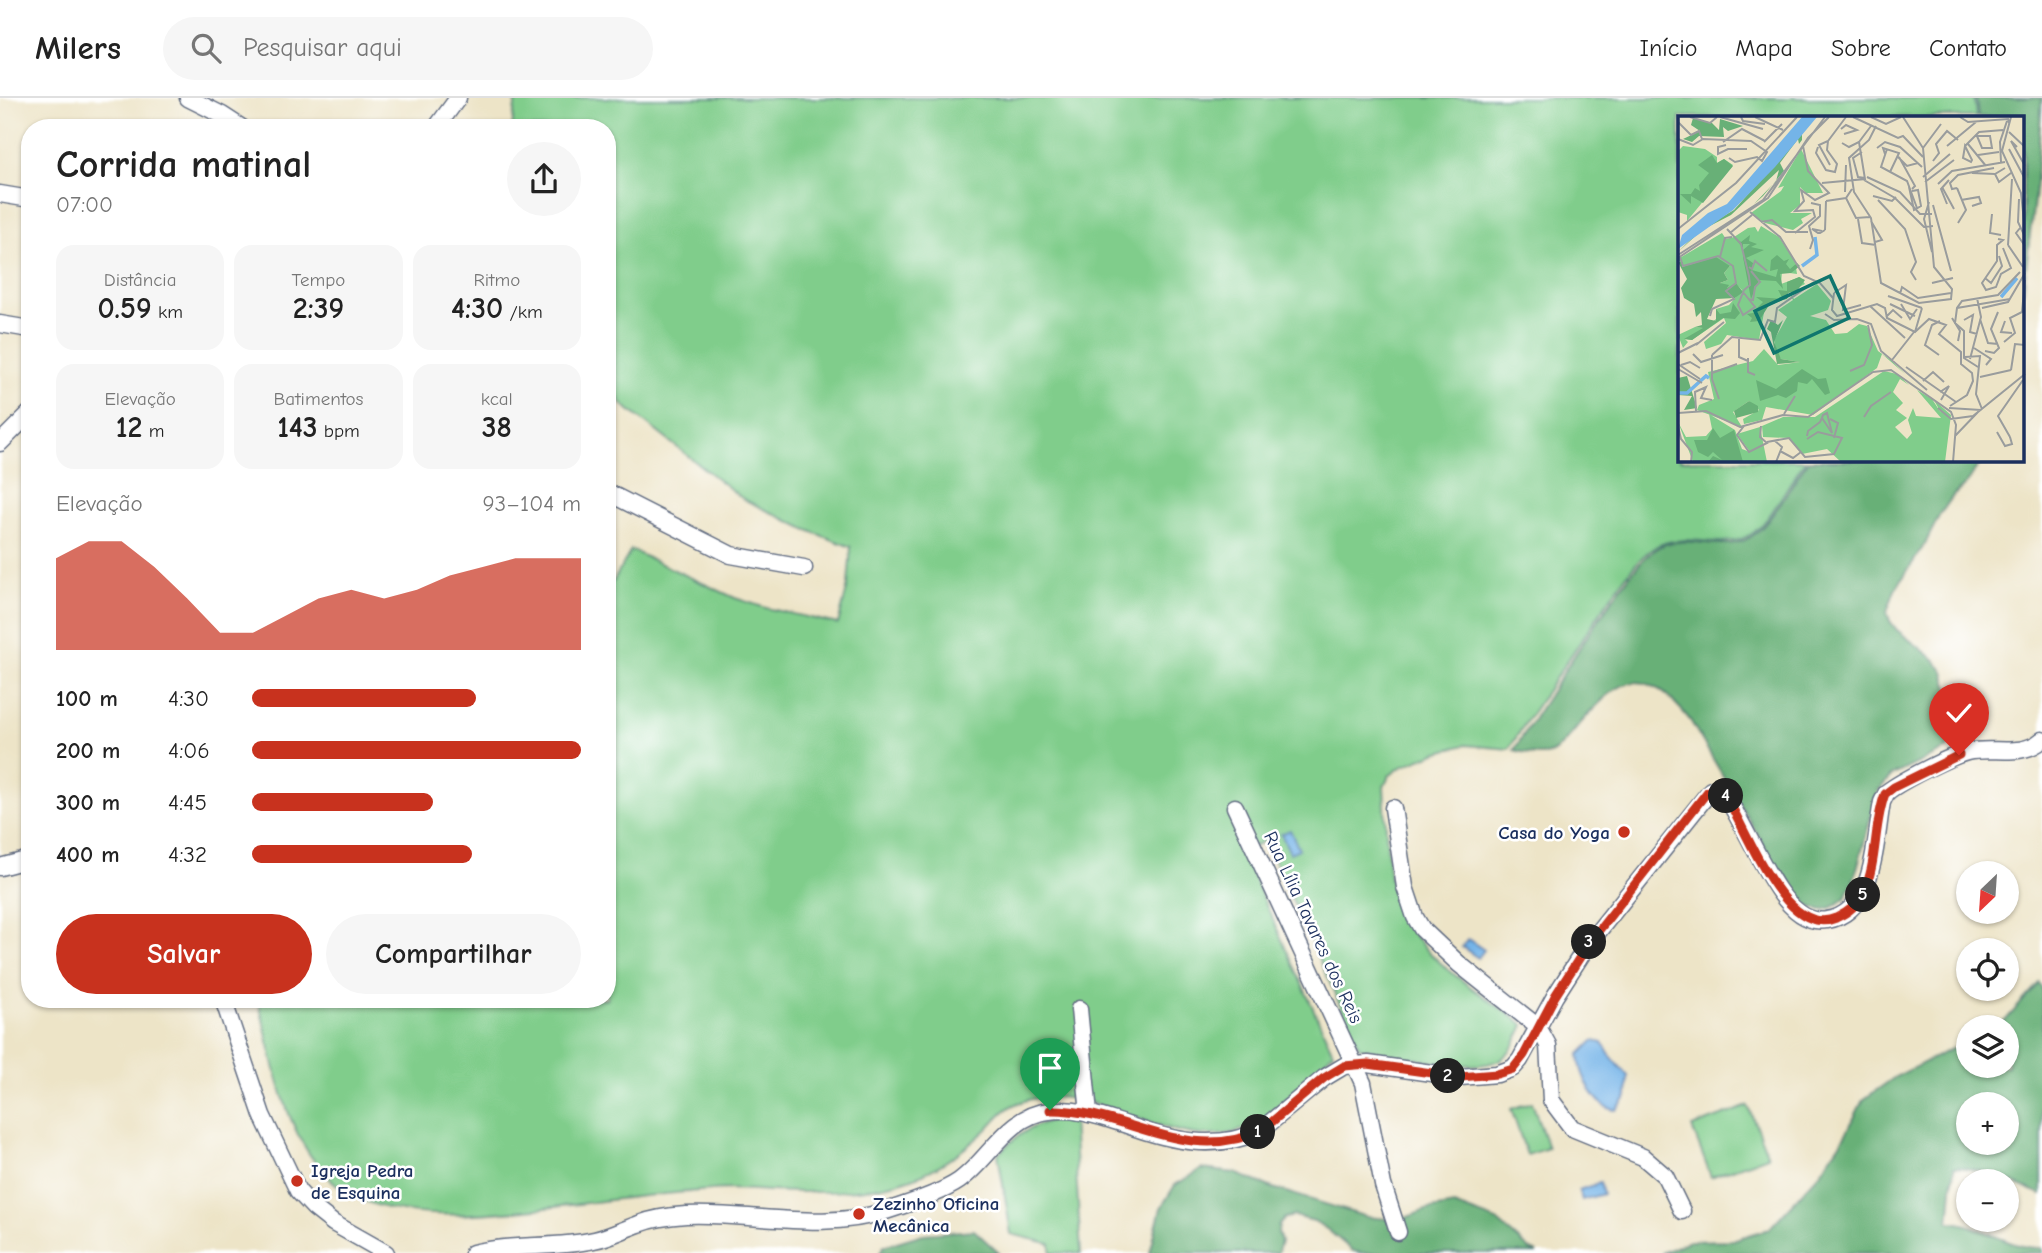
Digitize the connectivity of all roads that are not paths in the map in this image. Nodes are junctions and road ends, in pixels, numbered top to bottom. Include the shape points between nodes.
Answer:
1 (188, 98) edge
2 (458, 98) edge
3 (228, 119) edge
4 (445, 119) edge
5 (0, 194) edge
6 (21, 198) edge
7 (0, 324) edge
8 (21, 328) edge
9 (21, 422) edge
10 (0, 443) edge
11 (616, 497) edge
12 (803, 568) dead end
13 (2042, 740) edge
14 (1235, 807) dead end
15 (1393, 808) dead end
16 (21, 861) edge
17 (0, 867) edge
18 (226, 1008) edge
19 (1079, 1009) dead end
20 (1538, 1027) junction
21 (1356, 1064) junction
22 (1088, 1114) junction
23 (1682, 1210) dead end
24 (1398, 1232) dead end
25 (386, 1253) edge
26 (473, 1253) edge

1 - 3 street
2 - 4 street
5 - 6 street
7 - 8 street
9 - 10 street
11 - 12 street via 731,555
13 - 20 street via 2029,749 1959,755 1887,792 1863,895 1847,912 1831,920 1814,920 1790,905 1722,790 1708,791 1589,943
14 - 21 street, Rua Lília Tavares dos Reis
15 - 20 street via 1405,887 1422,929
16 - 17 street
18 - 25 street via 262,1115 298,1191 333,1223
19 - 22 street
20 - 21 street via 1517,1065 1497,1074 1460,1077
20 - 23 street via 1548,1045 1551,1100 1572,1128 1643,1157 1665,1176
21 - 22 street via 1334,1071 1269,1125 1235,1140 1189,1142
21 - 24 street, Rua Lília Tavares dos Reis
22 - 26 street via 1050,1110 1025,1118 957,1182 872,1215 839,1221 669,1217 594,1240

